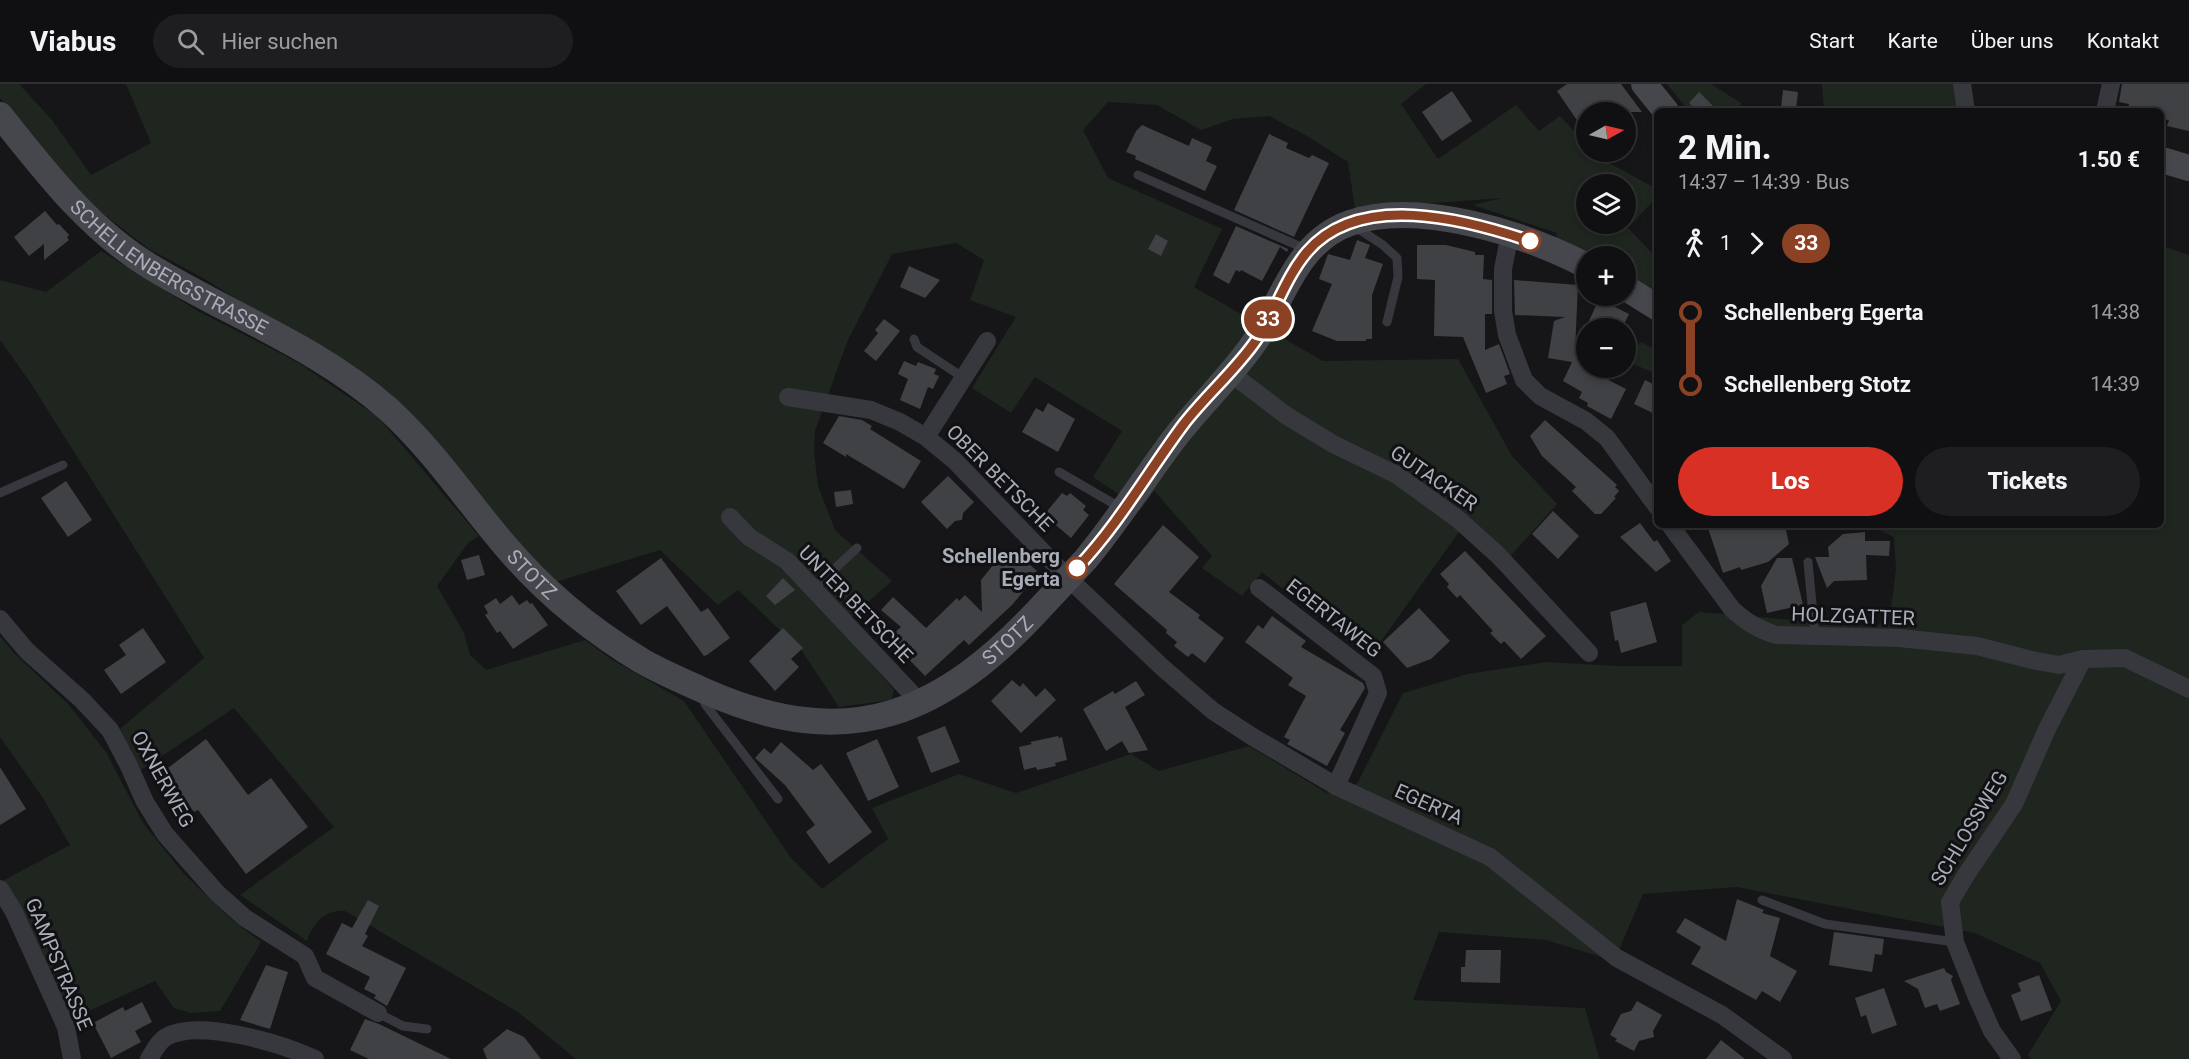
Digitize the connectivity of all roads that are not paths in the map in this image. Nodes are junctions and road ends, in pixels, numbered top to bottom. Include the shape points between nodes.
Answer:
1 (1644, 84) edge
2 (1962, 84) edge
3 (2111, 84) edge
4 (1663, 108) edge
5 (1966, 108) edge
6 (2106, 108) edge
7 (0, 115) edge
8 (2164, 161) edge
9 (2189, 168) edge
10 (1138, 175) dead end
11 (1349, 223) junction
12 (1510, 234) junction
13 (1308, 250) junction
14 (1576, 261) edge
15 (1636, 294) edge
16 (1654, 306) edge
17 (1387, 322) dead end
18 (914, 339) dead end
19 (987, 341) dead end
20 (1229, 372) junction
21 (964, 378) junction
22 (365, 389) joint
23 (788, 397) dead end
24 (926, 436) junction
25 (63, 465) dead end
26 (1059, 472) dead end
27 (0, 493) edge
28 (1654, 503) edge
29 (1123, 509) junction
30 (730, 517) dead end
31 (1672, 528) edge
32 (857, 548) dead end
33 (1808, 562) dead end
34 (1068, 578) junction
35 (814, 588) junction
36 (1259, 588) dead end
37 (0, 619) edge
38 (1815, 636) junction
39 (1588, 653) dead end
40 (2083, 659) junction
41 (2189, 689) edge
42 (702, 690) junction
43 (918, 704) junction
44 (1336, 786) junction
45 (778, 799) dead end
46 (0, 889) edge
47 (1762, 900) dead end
48 (1955, 942) junction
49 (378, 1013) joint
50 (427, 1029) dead end
51 (72, 1059) edge
52 (149, 1059) edge
53 (315, 1059) edge
54 (1783, 1059) edge
55 (2012, 1059) edge

1 - 4 street
2 - 5 street
3 - 6 street
7 - 22 street, SCHELLENBERGSTRASSE via 45,172 107,235 148,265 282,336
8 - 9 street
10 - 13 lane
11 - 12 street, STOTZ via 1404,215 1456,221
11 - 13 street, STOTZ
11 - 17 lane via 1397,258 1398,278
12 - 14 street, STOTZ
12 - 28 street via 1503,269 1503,311 1507,335 1524,380 1540,396 1586,421 1607,438
13 - 20 street, STOTZ via 1258,337
15 - 16 street
18 - 21 lane via 917,347
19 - 21 street, OBER BETSCHE
20 - 29 street, STOTZ via 1185,423
20 - 39 street, GUTACKER via 1287,417 1397,475 1459,520 1498,555
21 - 24 street, OBER BETSCHE
22 - 42 street, STOTZ via 413,433 538,581 574,613 646,663
23 - 24 street, OBER BETSCHE via 871,410
24 - 34 street, OBER BETSCHE
25 - 27 lane
26 - 29 lane
29 - 34 street, STOTZ
30 - 35 street, UNTER BETSCHE via 749,537 787,561
31 - 38 street, HOLZGATTER via 1744,620 1776,635
32 - 35 lane
33 - 38 lane
34 - 43 street, STOTZ via 1018,632 974,671
34 - 44 street, EGERTA via 1213,711
35 - 43 street, UNTER BETSCHE
36 - 44 street, EGERTAWEG via 1373,676 1378,693
37 - 49 street, OXNERWEG via 27,651 110,730 165,834 217,893 245,918 305,956 315,978
38 - 40 street, HOLZGATTER via 1899,638 1977,646 2059,665
40 - 41 street via 2125,658
40 - 48 street, SCHLOSSWEG via 2014,804 1950,902
42 - 43 street, STOTZ via 750,708 818,722 866,719
42 - 45 lane via 705,704
44 - 54 street, EGERTA via 1490,857 1617,958 1722,1014
46 - 51 street, GAMPSTRASSE via 66,1027
47 - 48 lane via 1826,924
48 - 55 street, SCHLOSSWEG via 1992,1031
49 - 50 lane via 403,1026
52 - 53 street via 166,1037 213,1031 242,1034

